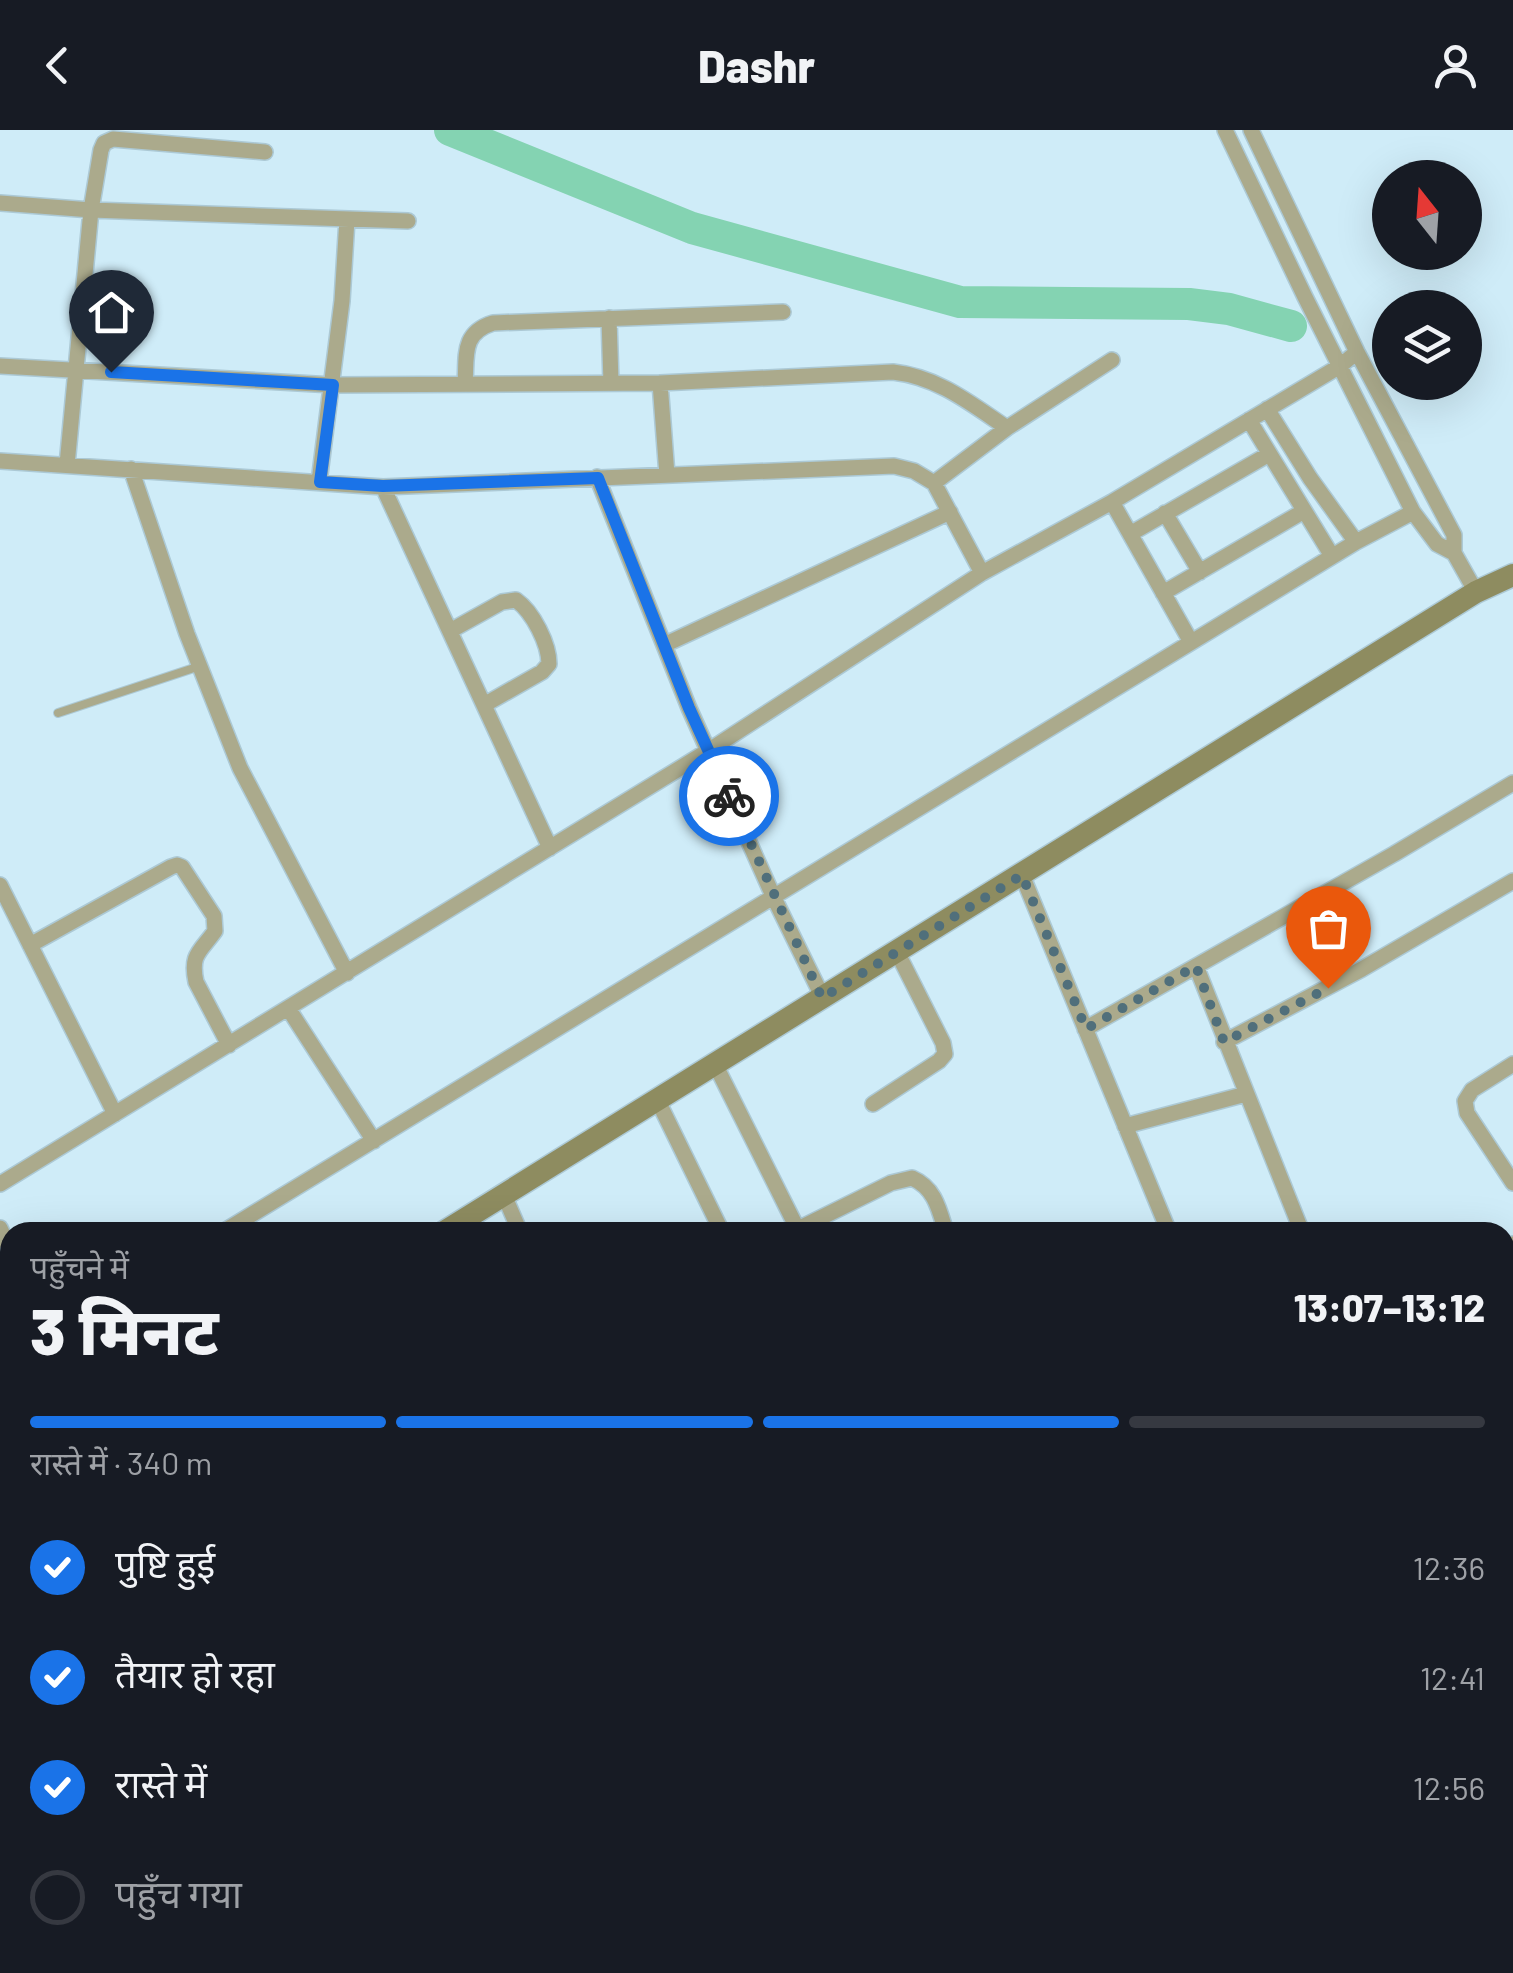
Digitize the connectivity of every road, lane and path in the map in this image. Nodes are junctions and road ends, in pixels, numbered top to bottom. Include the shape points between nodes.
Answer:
1 (1225, 130) edge
2 (1251, 130) edge
3 (265, 152) dead end
4 (0, 203) edge
5 (92, 210) junction
6 (348, 219) junction
7 (408, 221) dead end
8 (783, 312) dead end
9 (608, 318) junction
10 (1357, 352) junction
11 (1112, 360) dead end
12 (0, 366) edge
13 (1340, 366) junction
14 (74, 370) junction
15 (610, 383) junction
16 (660, 383) junction
17 (464, 384) junction
18 (333, 385) junction
19 (1267, 410) junction
20 (1249, 420) junction
21 (1007, 428) junction
22 (1270, 454) junction
23 (0, 461) edge
24 (66, 465) junction
25 (132, 469) junction
26 (668, 475) junction
27 (598, 478) junction
28 (320, 482) junction
29 (934, 484) junction
30 (383, 486) junction
31 (1112, 502) junction
32 (1304, 510) junction
33 (950, 512) junction
34 (1413, 512) junction
35 (1165, 513) junction
36 (1130, 534) junction
37 (1356, 542) junction
38 (1454, 553) junction
39 (1332, 556) junction
40 (1200, 572) junction
41 (982, 573) junction
42 (1513, 575) edge
43 (1476, 592) junction
44 (1164, 593) junction
45 (450, 631) junction
46 (1192, 642) junction
47 (664, 645) junction
48 (200, 666) junction
49 (484, 705) junction
50 (58, 713) dead end
51 (708, 751) junction
52 (1513, 783) edge
53 (550, 848) junction
54 (1022, 875) junction
55 (1513, 881) edge
56 (0, 885) edge
57 (774, 898) junction
58 (30, 945) junction
59 (897, 952) junction
60 (1196, 966) junction
61 (346, 973) junction
62 (822, 998) junction
63 (288, 1008) junction
64 (1086, 1029) junction
65 (1224, 1042) junction
66 (228, 1045) junction
67 (715, 1064) junction
68 (1513, 1064) edge
69 (1246, 1094) junction
70 (657, 1100) junction
71 (873, 1104) dead end
72 (115, 1114) junction
73 (1125, 1126) junction
74 (374, 1140) junction
75 (1508, 1162) edge
76 (1513, 1183) edge
77 (0, 1184) edge
78 (504, 1195) junction
79 (239, 1222) edge
80 (460, 1222) edge
81 (516, 1222) edge
82 (717, 1222) edge
83 (791, 1222) edge
84 (813, 1222) edge
85 (943, 1222) edge
86 (1164, 1222) edge
87 (1298, 1222) edge

1 - 13 street
2 - 10 street
3 - 5 street via 113,139 101,150
4 - 5 street
5 - 6 street
5 - 14 street
6 - 7 street
6 - 18 street
8 - 9 street
9 - 15 street
9 - 17 street via 482,326 468,340
10 - 13 street
10 - 38 street via 1454,535
11 - 21 street
12 - 14 street
13 - 19 street
13 - 34 street
14 - 18 street
14 - 24 street
15 - 16 street
15 - 17 street
16 - 21 street via 911,374 944,386
16 - 26 street
17 - 18 street
18 - 28 street
19 - 20 street
19 - 37 street
20 - 22 street
20 - 31 street
21 - 29 street
22 - 32 street
22 - 35 street
23 - 24 street
24 - 25 street
25 - 28 street
25 - 48 street
26 - 27 street
26 - 29 street via 894,466
27 - 30 street
27 - 47 street
28 - 30 street
29 - 33 street
30 - 45 street
31 - 36 street
31 - 41 street
32 - 39 street
32 - 40 street
33 - 41 street
33 - 47 street
34 - 37 street
34 - 38 street via 1437,544
35 - 36 street
35 - 40 street
36 - 44 street
37 - 39 street
38 - 43 street
39 - 46 street
40 - 44 street
41 - 51 street
42 - 43 main road
43 - 54 main road
44 - 46 street
45 - 49 street
45 - 49 street via 516,600 548,652 546,669
46 - 57 street
47 - 51 street
48 - 50 lane
48 - 61 street via 240,768
49 - 53 street
51 - 53 street
51 - 57 street
52 - 60 street
53 - 61 street
54 - 59 main road
54 - 64 street
55 - 65 street
56 - 58 street
57 - 62 street
57 - 74 street
58 - 66 street via 171,867 182,867 214,916 215,932 200,946 194,971
58 - 72 street
59 - 62 main road
59 - 71 street via 945,1054
60 - 64 street
60 - 65 street
61 - 63 street
62 - 67 main road
63 - 66 street
63 - 74 street
64 - 73 street
65 - 69 street
66 - 72 street
67 - 70 main road
67 - 83 street
68 - 75 street via 1465,1101 1467,1113
69 - 73 street
69 - 87 street
70 - 78 main road
70 - 82 street
72 - 77 street
73 - 86 street
74 - 79 street
75 - 76 street
78 - 80 main road
78 - 81 street
84 - 85 street via 912,1178 929,1189

